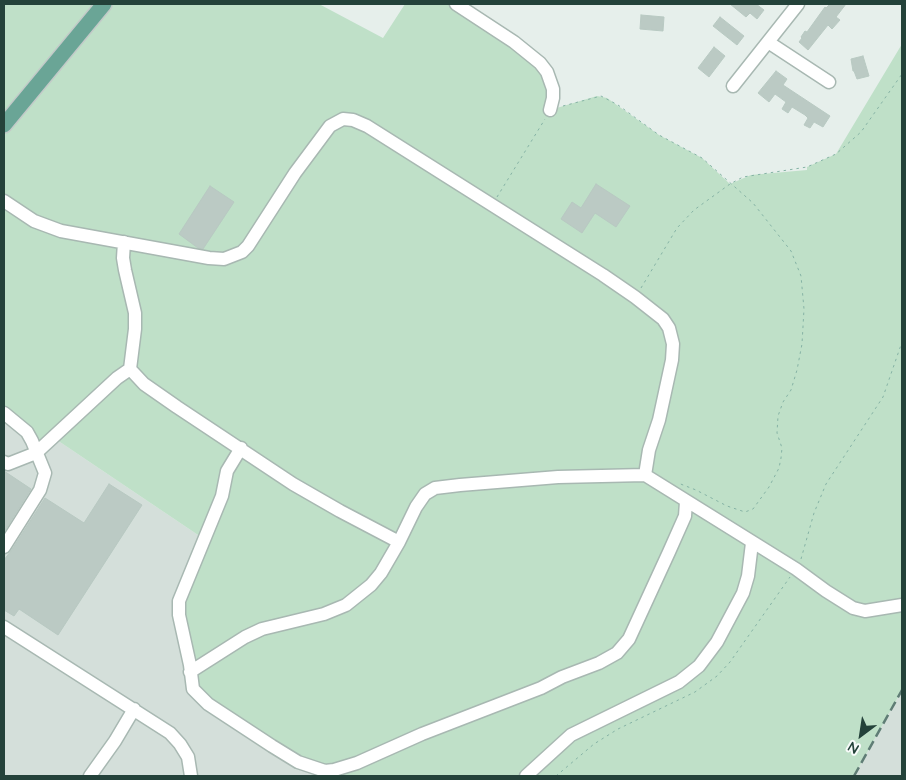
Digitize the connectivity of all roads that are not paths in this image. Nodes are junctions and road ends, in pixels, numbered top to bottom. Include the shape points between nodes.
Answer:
1 (104, 4) edge
2 (456, 4) edge
3 (798, 4) edge
4 (768, 42) junction
5 (830, 82) dead end
6 (733, 86) dead end
7 (550, 110) road end
8 (4, 125) edge
9 (4, 201) edge
10 (124, 242) junction
11 (130, 369) junction
12 (5, 417) edge
13 (241, 448) junction
14 (36, 453) junction
15 (4, 462) edge
16 (645, 475) junction
17 (686, 502) junction
18 (399, 542) junction
19 (752, 543) junction
20 (4, 547) edge
21 (902, 605) edge
22 (4, 628) edge
23 (190, 672) junction
24 (134, 709) junction
25 (329, 774) edge
26 (90, 776) edge
27 (191, 776) edge
28 (526, 776) edge

1 - 8 main road
2 - 7 street via 540,63 553,89
3 - 4 street
4 - 5 street
4 - 6 street
9 - 10 street via 46,227
10 - 11 street via 123,258 135,313
10 - 16 street via 209,258 224,259 242,252 330,126 343,119 368,126 636,297 663,319 673,344 669,380
11 - 13 street via 144,384
11 - 14 street
12 - 14 street via 26,432
13 - 18 street via 314,496
13 - 23 street via 227,471 222,496 179,601
14 - 15 street via 8,464
14 - 20 street via 45,478
16 - 17 street
16 - 18 street via 558,477 435,488 422,497
17 - 19 street
17 - 25 street via 685,516 670,552 629,639 617,653 527,695 422,734
18 - 23 street via 371,585 346,605 324,614 262,629
19 - 21 street via 853,608 865,610
19 - 28 street via 743,593 717,642 699,666 679,682 571,735
22 - 24 street
23 - 25 street via 193,689 208,704 298,762
24 - 26 street
24 - 27 street via 170,733 180,744 188,756

